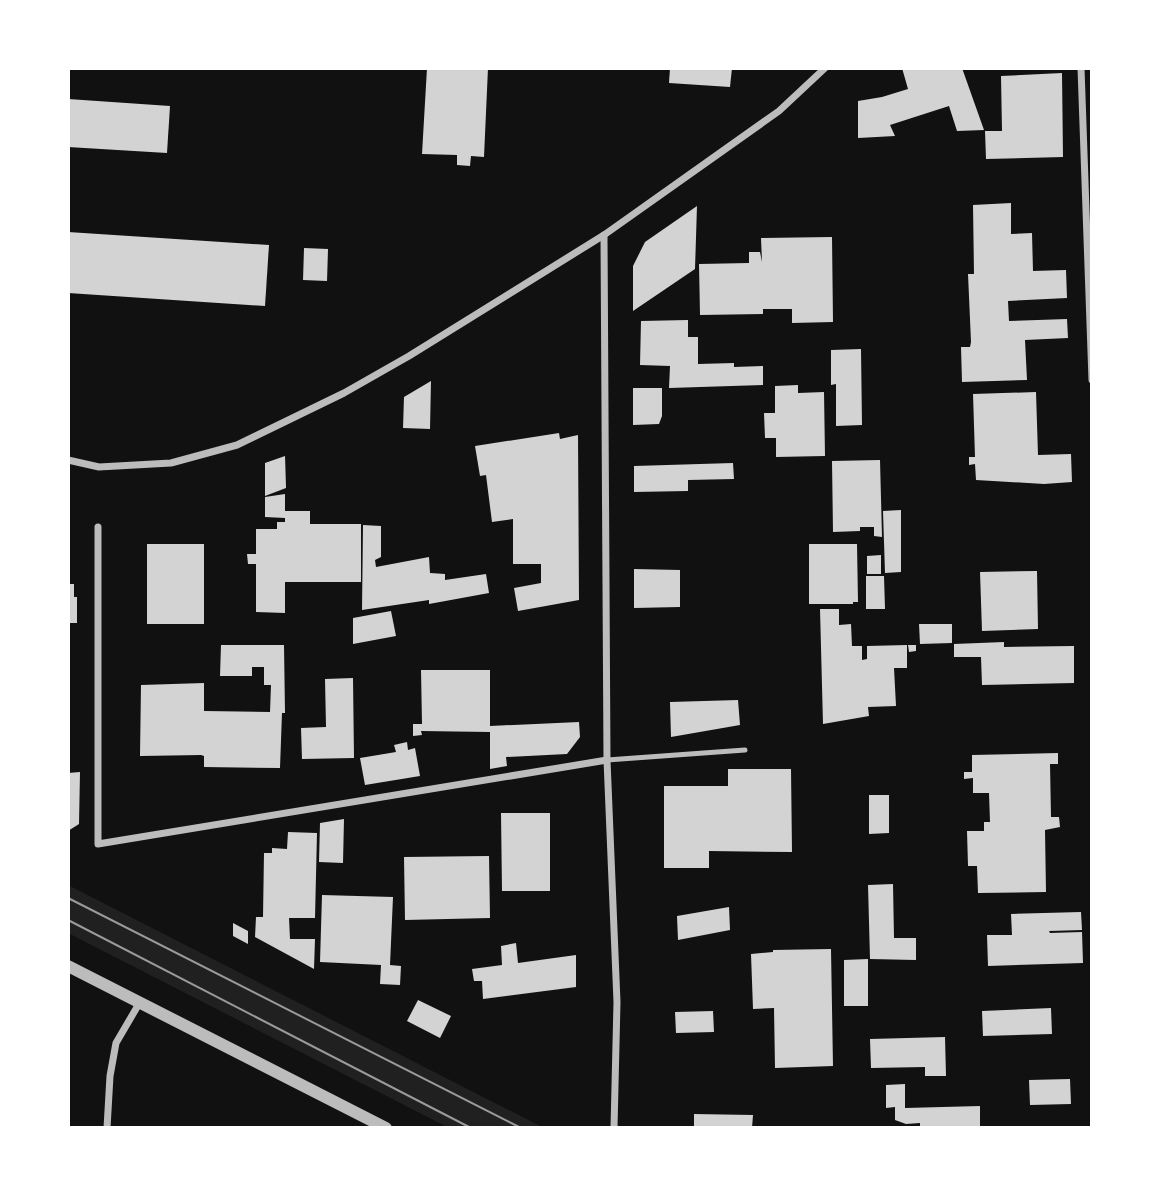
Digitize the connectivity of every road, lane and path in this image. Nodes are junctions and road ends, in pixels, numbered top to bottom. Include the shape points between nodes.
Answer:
1 (825, 68) edge
2 (1081, 68) edge
3 (604, 235) junction
4 (1092, 380) edge
5 (68, 460) edge
6 (98, 527) dead end
7 (745, 750) dead end
8 (607, 760) junction
9 (68, 965) edge
10 (140, 1002) junction
11 (107, 1128) edge
12 (386, 1128) edge
13 (614, 1128) edge

1 - 3 street via 779,111
2 - 4 street
3 - 5 street via 409,356 237,445 171,463 99,467
3 - 8 street
6 - 8 street via 98,844
7 - 8 lane
8 - 13 street via 617,1002
9 - 10 street
10 - 11 street via 116,1043
10 - 12 street

